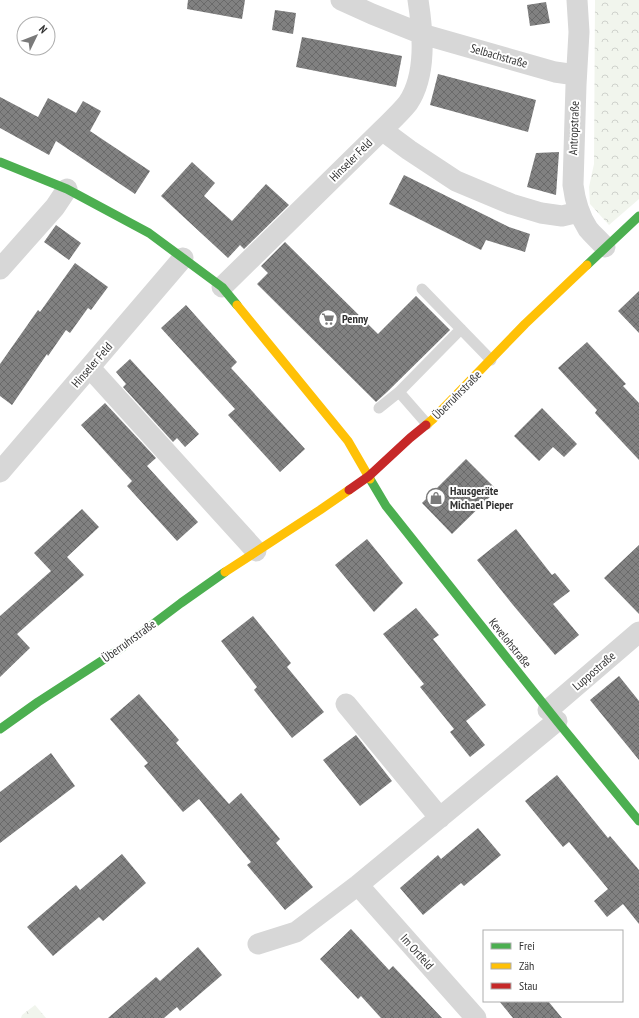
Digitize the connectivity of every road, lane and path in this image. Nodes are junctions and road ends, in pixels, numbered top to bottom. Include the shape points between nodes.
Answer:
1 (341, 0) edge
2 (418, 0) edge
3 (577, 0) edge
4 (422, 34) junction
5 (576, 75) junction
6 (388, 123) junction
7 (0, 162) edge
8 (67, 189) junction
9 (579, 212) junction
10 (639, 216) edge
11 (605, 247) junction
12 (183, 258) junction
13 (0, 269) edge
14 (222, 287) junction
15 (422, 289) dead end
16 (461, 329) junction
17 (491, 360) junction
18 (90, 368) junction
19 (399, 392) junction
20 (380, 408) dead end
21 (427, 424) junction
22 (0, 472) edge
23 (369, 476) junction
24 (256, 551) junction
25 (639, 632) edge
26 (346, 704) dead end
27 (553, 716) junction
28 (0, 729) edge
29 (440, 818) junction
30 (639, 822) edge
31 (358, 885) junction
32 (258, 944) dead end
33 (476, 1018) edge

1 - 4 street, Selbachstraße
2 - 4 street
3 - 5 street, Antropstraße via 579,32
4 - 5 street, Selbachstraße via 555,72
4 - 6 street via 422,51 415,89 408,103
5 - 9 street, Antropstraße via 573,185
6 - 9 street via 409,150 456,181 541,213 562,216
6 - 14 street, Hinseler Feld
7 - 8 street
8 - 12 street via 149,233
8 - 13 street via 55,207
9 - 11 street, Antropstraße via 588,229
10 - 11 street, Überruhrstraße
11 - 17 street, Überruhrstraße
12 - 14 street
12 - 18 street, Hinseler Feld
14 - 23 street via 348,441
15 - 16 lane
16 - 17 lane
16 - 19 lane
17 - 21 street, Überruhrstraße
18 - 22 street, Hinseler Feld
18 - 24 street
19 - 20 lane
19 - 21 lane
21 - 23 street, Überruhrstraße
23 - 24 street, Überruhrstraße
23 - 27 street, Kevelohstraße via 386,506
24 - 28 street, Überruhrstraße via 120,649
25 - 27 street, Luppostraße
26 - 29 street
27 - 29 street
27 - 30 street, Kevelohstraße
29 - 31 street
31 - 32 street via 296,932
31 - 33 street, Im Ortfeld

